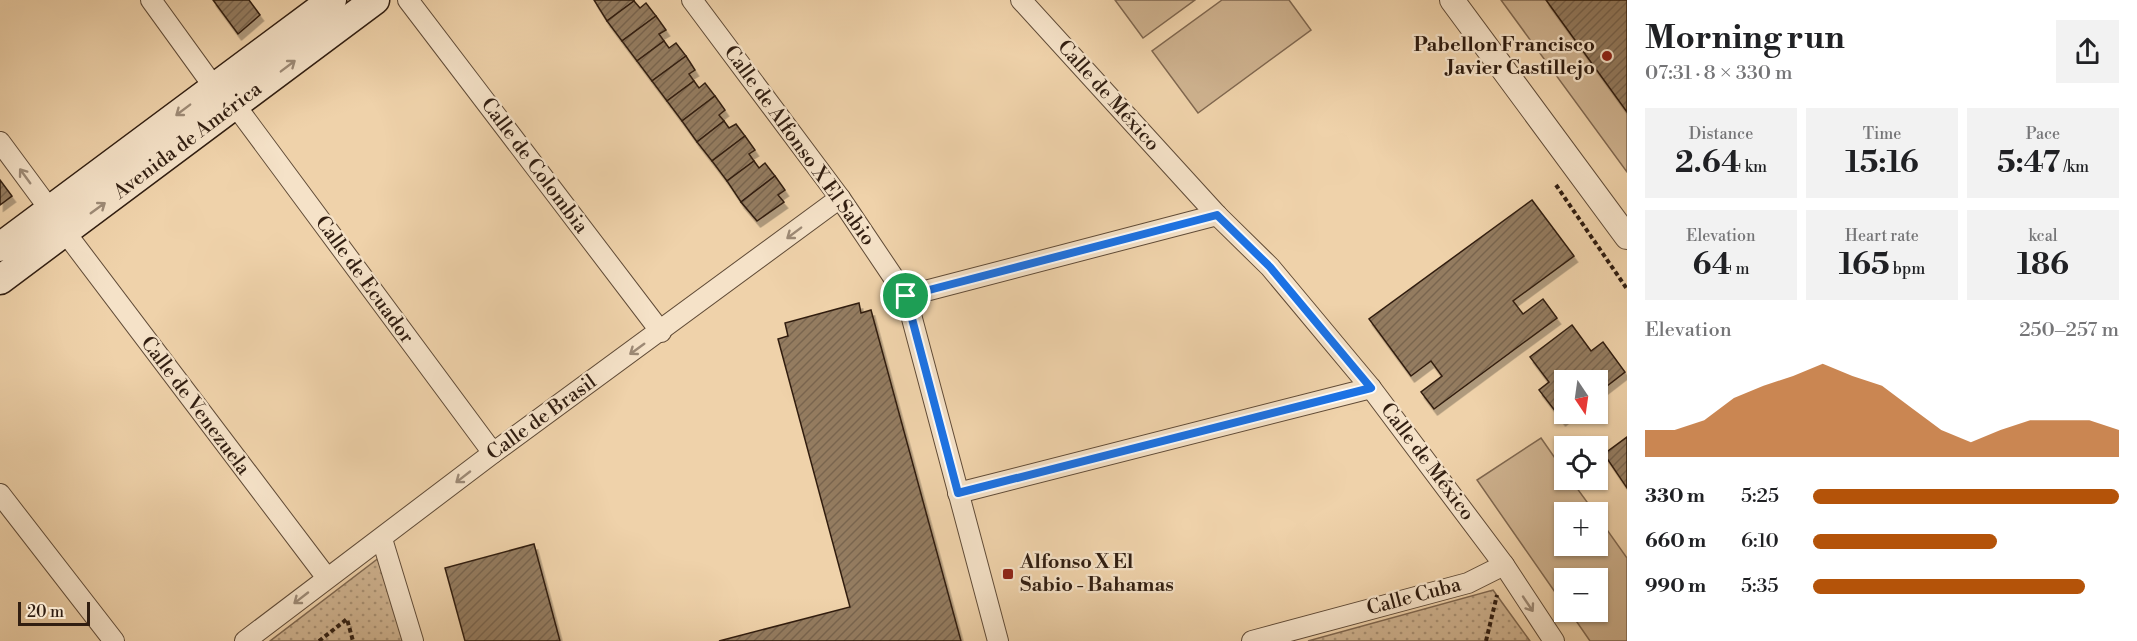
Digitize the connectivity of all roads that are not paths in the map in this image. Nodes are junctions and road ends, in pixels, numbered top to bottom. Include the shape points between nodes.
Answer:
1 (152, 0) edge
2 (332, 0) edge
3 (375, 0) edge
4 (408, 0) edge
5 (692, 0) edge
6 (1021, 0) edge
7 (1452, 0) edge
8 (214, 87) junction
9 (235, 105) junction
10 (0, 142) edge
11 (840, 198) junction
12 (1217, 215) junction
13 (58, 221) junction
14 (1627, 237) edge
15 (0, 247) edge
16 (0, 280) edge
17 (906, 296) junction
18 (661, 332) junction
19 (1371, 388) junction
20 (493, 453) junction
21 (958, 493) junction
22 (0, 494) edge
23 (382, 539) junction
24 (1504, 565) junction
25 (327, 578) junction
26 (114, 641) edge
27 (245, 641) edge
28 (412, 641) edge
29 (998, 641) edge
30 (1252, 641) edge
31 (1554, 641) edge

1 - 8 street
2 - 8 main road, Avenida de América
9 -> 3 main road, Avenida de América
4 - 18 street, Calle de Colombia
5 - 11 street, Calle de Alfonso X El Sabio
6 - 12 street, Calle de México
7 - 14 street
8 -> 13 main road, Avenida de América
13 -> 9 main road, Avenida de América
9 - 20 street, Calle de Ecuador
13 -> 10 street, Calle de Venezuela
11 - 17 street, Calle de Alfonso X El Sabio
11 -> 18 street, Calle de Brasil
12 - 17 street
12 - 19 street, Calle de México via 1270,267
13 - 15 main road, Avenida de América
13 - 16 main road, Avenida de América
13 - 25 street, Calle de Venezuela
17 - 21 street, Calle de Alfonso X El Sabio
18 -> 20 street, Calle de Brasil
19 - 21 street
19 - 24 street, Calle de México
20 -> 23 street, Calle de Brasil
21 - 29 street, Calle de Alfonso X El Sabio
22 - 26 street
23 - 25 street, Calle de Brasil
23 - 28 street
24 - 30 street, Calle Cuba via 1468,583
24 -> 31 street, Calle de México
25 -> 27 street, Calle de Brasil

